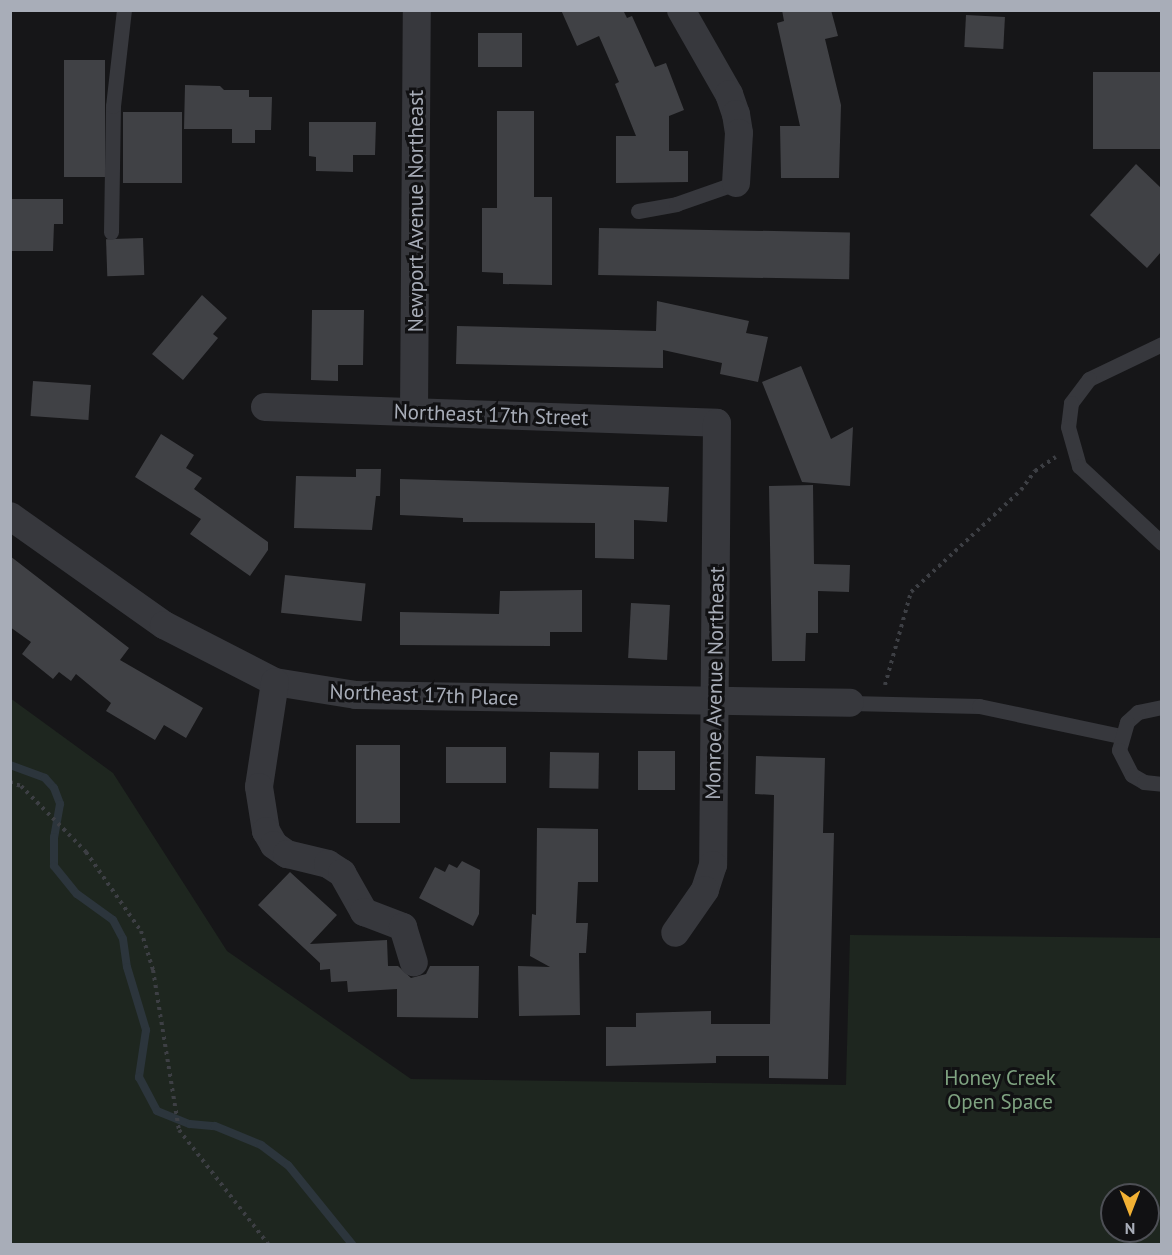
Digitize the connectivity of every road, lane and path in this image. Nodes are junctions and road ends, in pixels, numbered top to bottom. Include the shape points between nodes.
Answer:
1 (124, 10) edge
2 (417, 10) edge
3 (681, 10) edge
4 (736, 183) joint
5 (638, 211) dead end
6 (111, 232) dead end
7 (1161, 344) edge
8 (265, 407) dead end
9 (414, 412) junction
10 (717, 423) joint
11 (1071, 446) junction
12 (10, 516) edge
13 (1161, 543) edge
14 (275, 682) junction
15 (881, 702) junction
16 (717, 703) junction
17 (850, 703) joint
18 (1161, 707) edge
19 (1120, 736) junction
20 (10, 782) edge
21 (1161, 784) edge
22 (675, 933) dead end
23 (414, 962) dead end
24 (268, 1245) edge

1 - 6 lane via 113,106
2 - 9 street, Newport Avenue Northeast
3 - 4 street via 729,94 736,114 740,133
4 - 5 lane via 696,199
7 - 11 lane via 1089,379 1071,403
8 - 9 street, Northeast 17th Street
9 - 10 street, Northeast 17th Street
10 - 16 street, Monroe Avenue Northeast
11 - 13 lane via 1079,466
11 - 15 path via 1035,471 1021,490 911,592
12 - 14 street, Northeast 17th Place via 164,625
14 - 16 street, Northeast 17th Place via 356,696
14 - 23 street via 259,787 266,831 274,845 287,854 328,864 342,873 364,912 403,927
15 - 17 lane
15 - 19 lane via 979,706
16 - 17 street, Northeast 17th Place
16 - 22 street, Monroe Avenue Northeast via 712,865 705,890
18 - 19 lane via 1138,712
19 - 21 lane via 1119,750 1132,774 1144,782
20 - 24 path via 21,786 72,838 141,931 153,970 179,1130

